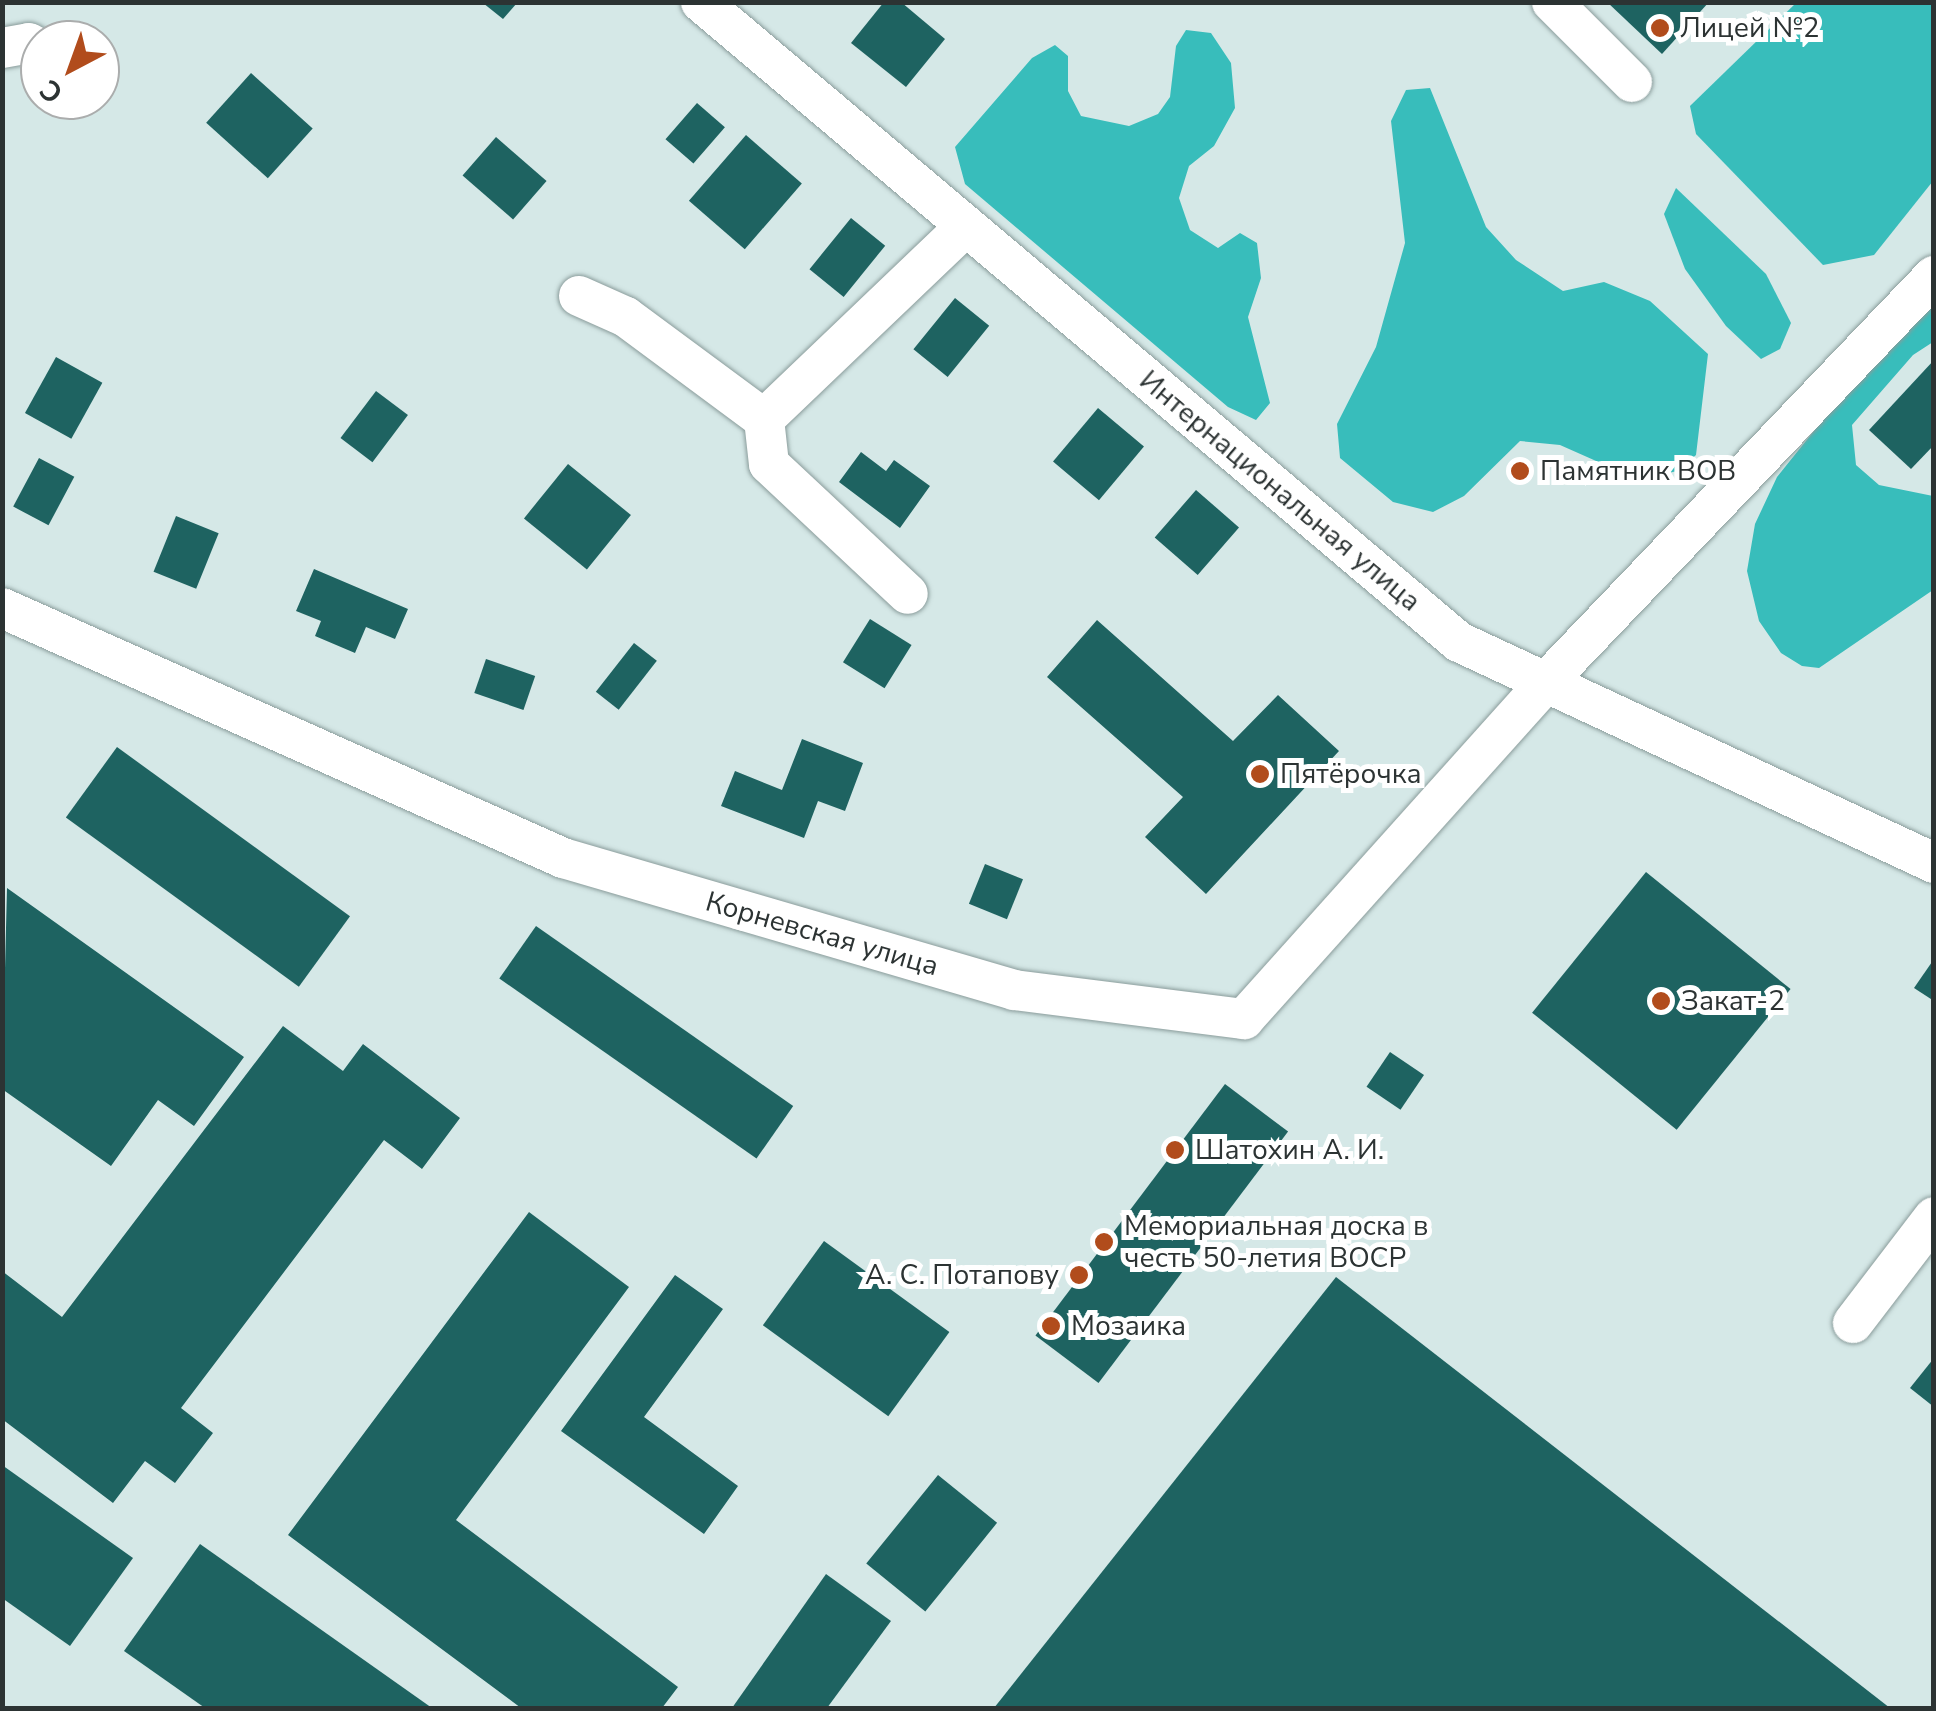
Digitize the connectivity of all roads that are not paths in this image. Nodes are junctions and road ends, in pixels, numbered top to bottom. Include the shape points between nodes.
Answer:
1 (701, 2) edge
2 (1552, 2) edge
3 (1632, 82) dead end
4 (966, 226) junction
5 (1934, 276) edge
6 (579, 296) dead end
7 (764, 419) junction
8 (908, 594) dead end
9 (2, 608) edge
10 (1546, 683) junction
11 (1934, 863) edge
12 (1934, 1217) edge
13 (1854, 1323) dead end

1 - 4 street, Интернациональная улица
2 - 3 street
4 - 7 street
4 - 10 street, Интернациональная улица via 1459,642
5 - 10 street, Корневская улица
6 - 7 street via 626,317
7 - 8 street via 770,464
9 - 10 street, Корневская улица via 563,858 1014,990 1225,1022 1244,1020 1262,1007
10 - 11 street, Интернациональная улица
12 - 13 street

